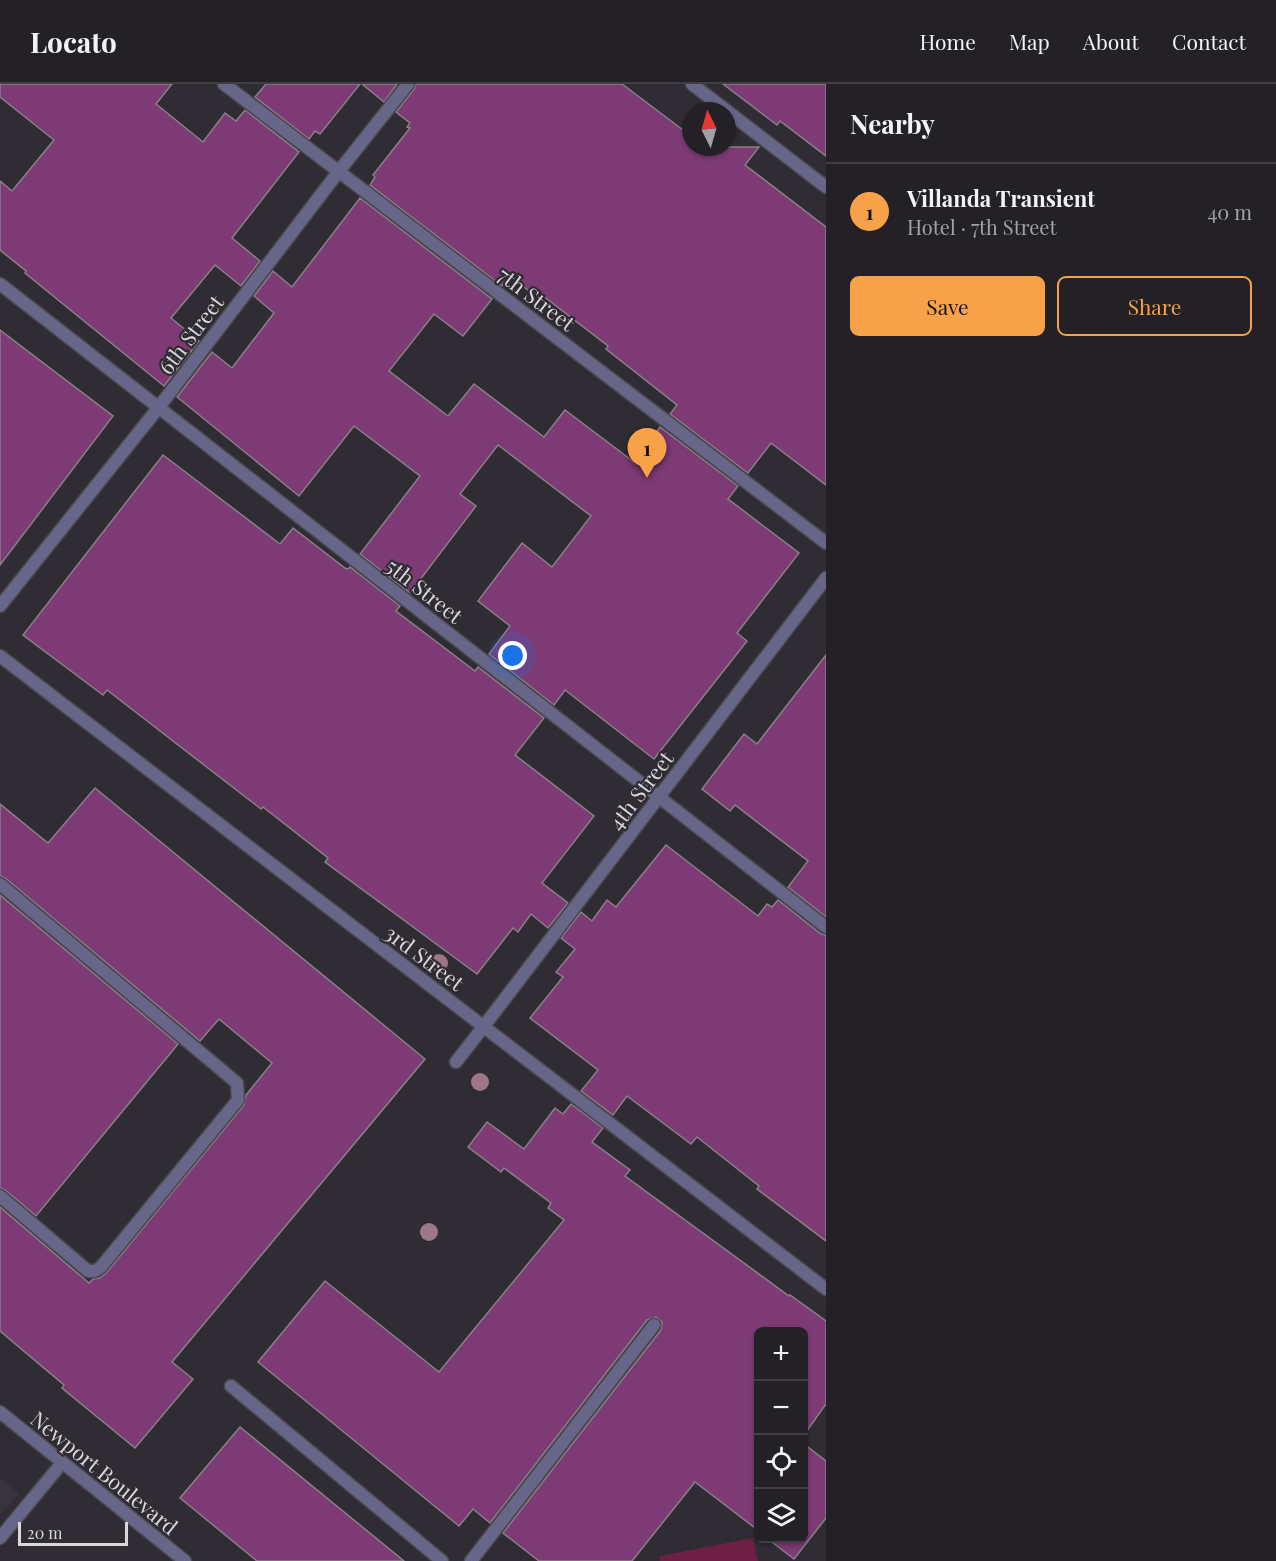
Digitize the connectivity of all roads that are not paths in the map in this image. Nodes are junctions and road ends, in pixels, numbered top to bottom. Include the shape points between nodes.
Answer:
1 (224, 84) edge
2 (408, 84) edge
3 (692, 84) edge
4 (715, 102) edge
5 (736, 118) edge
6 (339, 171) junction
7 (826, 187) edge
8 (0, 284) edge
9 (159, 407) junction
10 (826, 543) edge
11 (826, 578) edge
12 (0, 606) edge
13 (0, 656) edge
14 (660, 796) junction
15 (0, 884) edge
16 (826, 927) edge
17 (484, 1026) junction
18 (456, 1062) dead end
19 (0, 1196) edge
20 (826, 1289) edge
21 (654, 1325) dead end
22 (231, 1386) dead end
23 (0, 1412) edge
24 (62, 1463) junction
25 (0, 1538) edge
26 (185, 1561) edge
27 (442, 1561) edge
28 (471, 1561) edge

1 - 6 street, 7th Street
2 - 6 street, 6th Street
3 - 4 street
5 - 7 street
6 - 9 street, 6th Street
6 - 10 street, 7th Street
8 - 9 street, 5th Street
9 - 12 street, 6th Street
9 - 14 street, 5th Street
11 - 14 street, 4th Street
13 - 17 street, 3rd Street
14 - 16 street, 5th Street
14 - 17 street, 4th Street
15 - 19 street via 237,1083 239,1091 238,1100 95,1271 88,1271
17 - 18 street, 4th Street
17 - 20 street, 3rd Street
21 - 28 street
22 - 27 street
23 - 24 street, Newport Boulevard
24 - 25 street
24 - 26 street, Newport Boulevard

